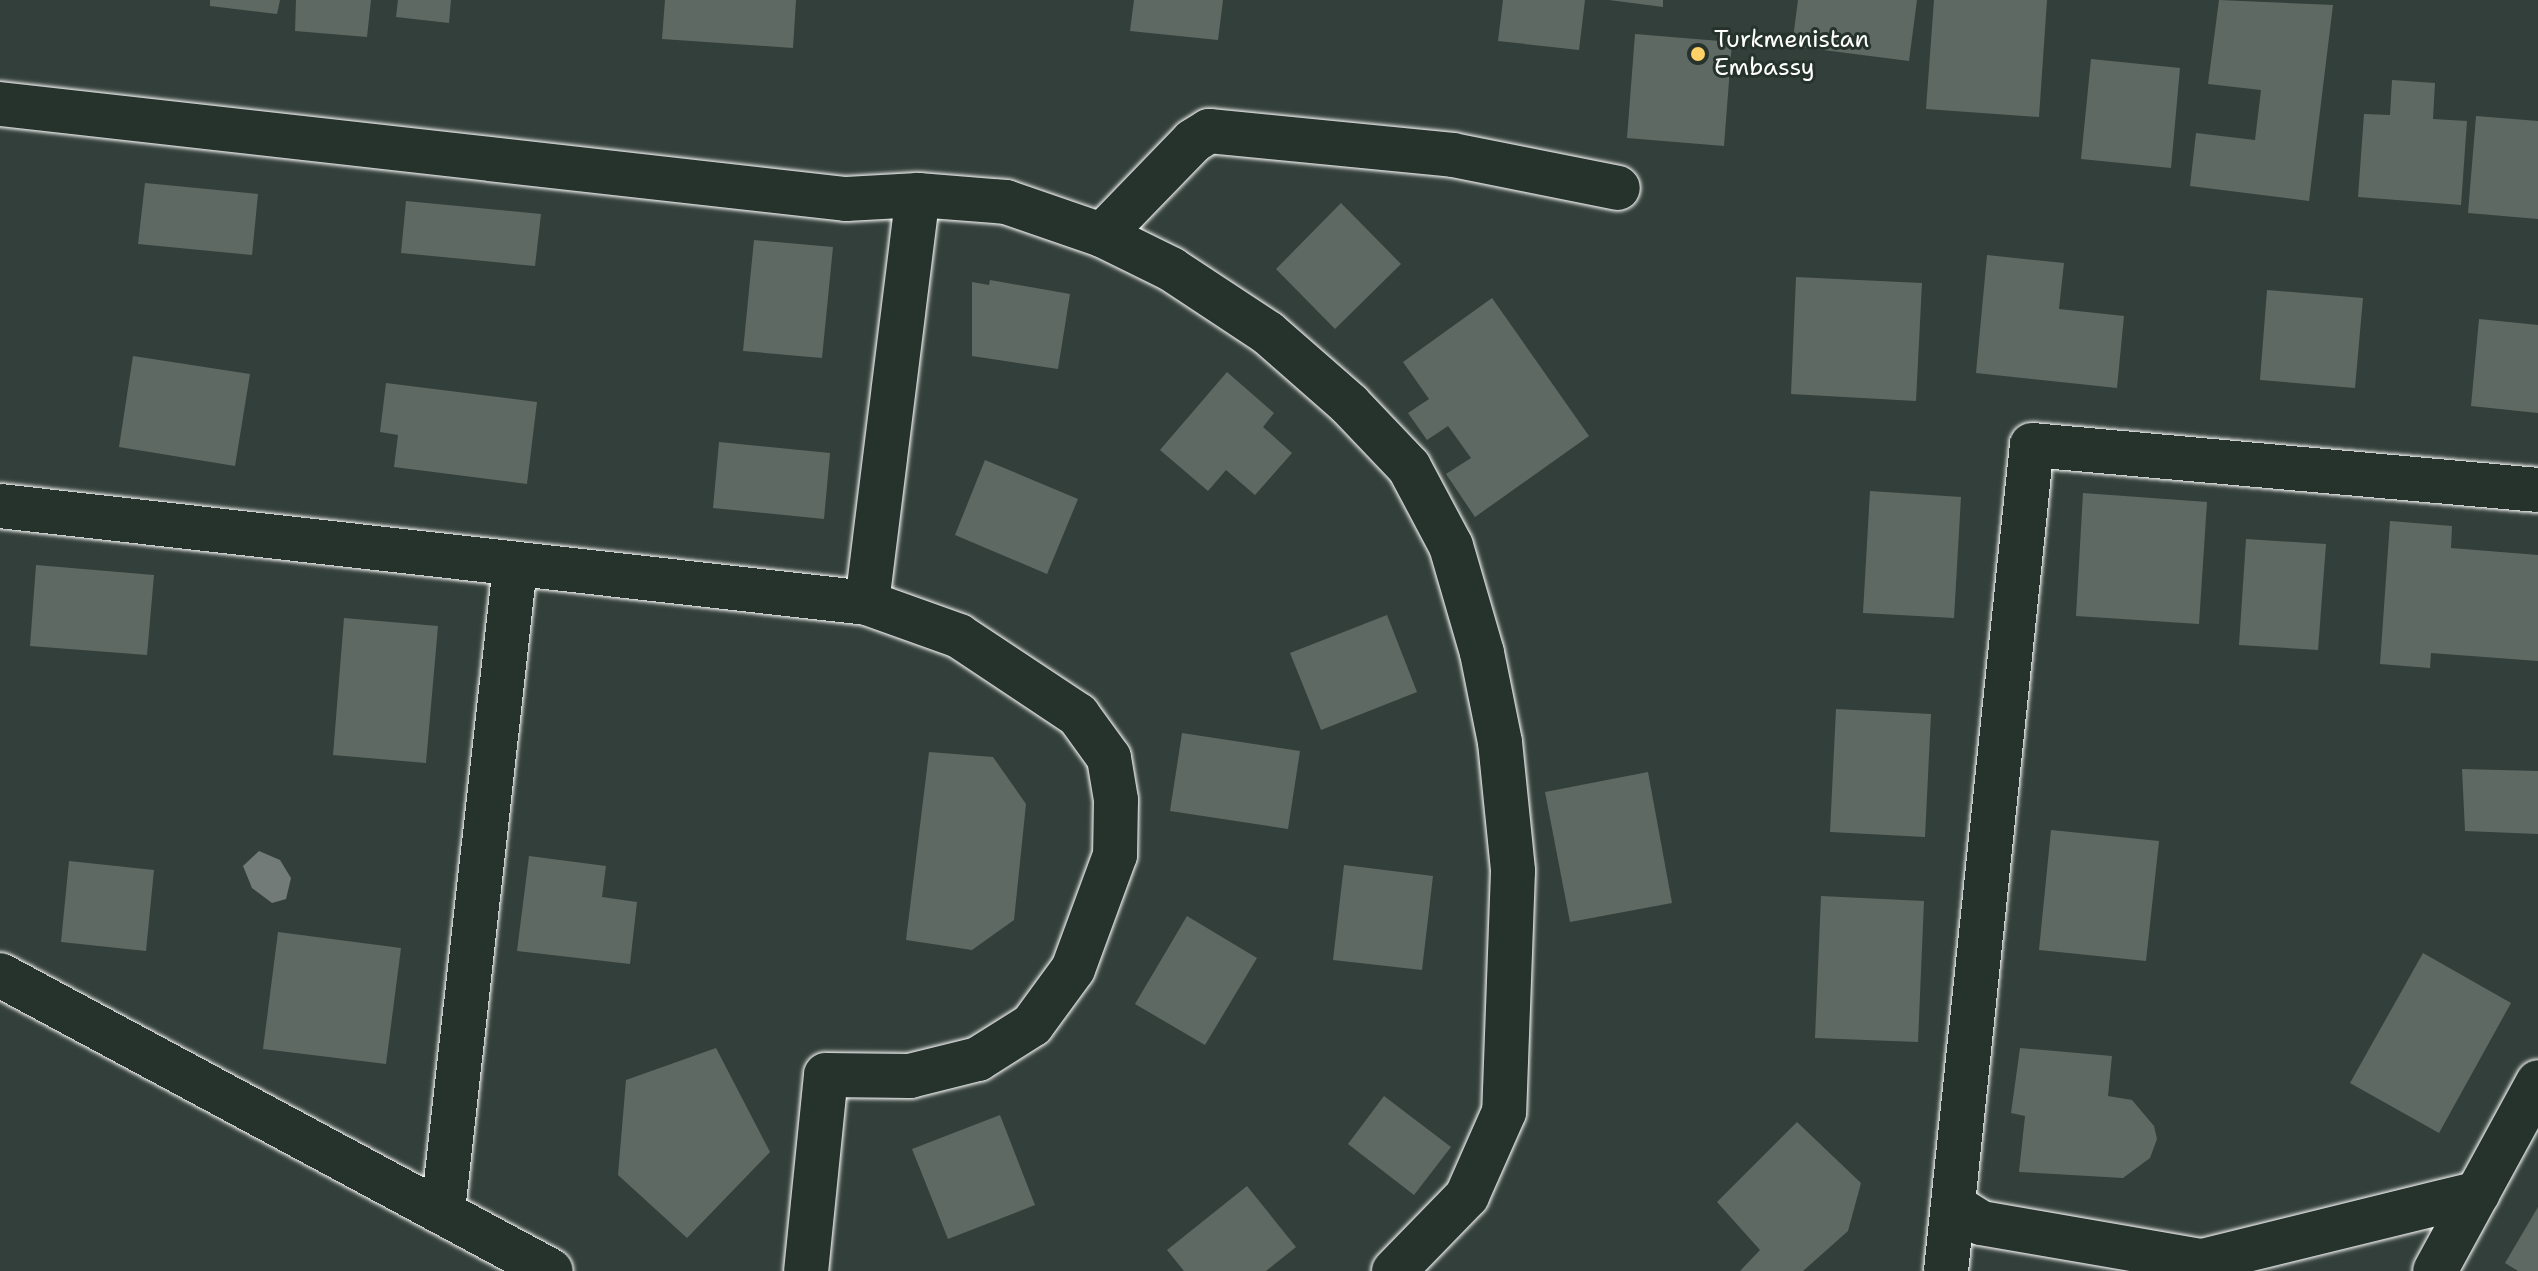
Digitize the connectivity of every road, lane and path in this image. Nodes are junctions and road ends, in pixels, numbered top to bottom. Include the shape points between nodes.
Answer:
1 (0, 104) edge
2 (1618, 188) dead end
3 (918, 195) junction
4 (1102, 235) junction
5 (2538, 490) edge
6 (0, 506) edge
7 (515, 566) junction
8 (867, 603) junction
9 (0, 975) edge
10 (2538, 1082) edge
11 (2478, 1193) junction
12 (1954, 1206) junction
13 (443, 1210) junction
14 (551, 1271) edge
15 (806, 1271) edge
16 (1394, 1271) edge
17 (1946, 1271) edge
18 (2435, 1271) edge

1 - 3 street via 846,199
2 - 4 street via 1453,155 1209,131
3 - 4 street via 1006,202
3 - 8 street
4 - 16 street via 1171,269 1268,333 1349,404 1409,467 1451,546 1482,653 1500,742 1513,871 1504,1112 1467,1196
5 - 12 street via 2032,445
6 - 7 street
7 - 8 street
7 - 13 street
8 - 15 street via 959,636 1078,715 1109,758 1116,800 1115,855 1073,969 1032,1025 978,1059 910,1076 826,1075
9 - 13 street
10 - 11 street
11 - 12 street via 2202,1261 1981,1223
11 - 18 street
12 - 17 street
13 - 14 street

